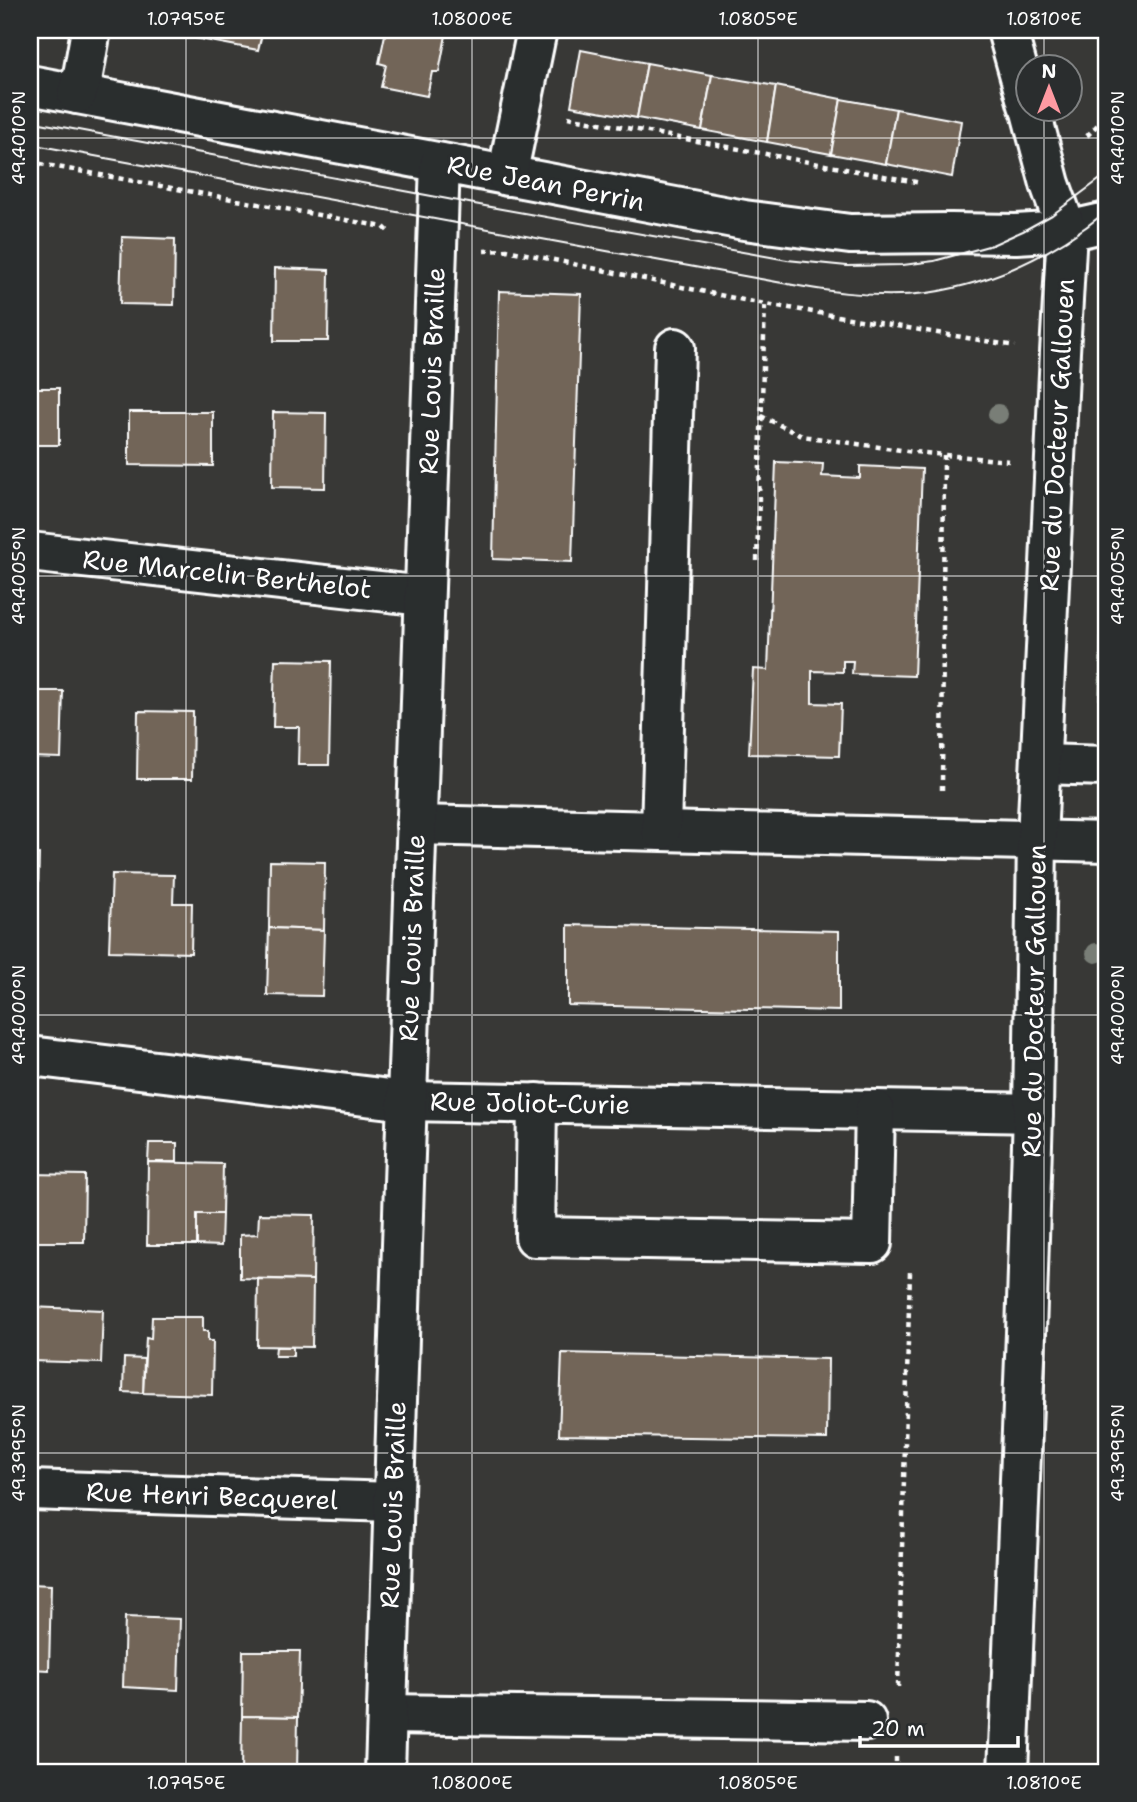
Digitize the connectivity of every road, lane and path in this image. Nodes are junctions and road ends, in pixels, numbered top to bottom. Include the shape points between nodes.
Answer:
1 (91, 30) edge
2 (537, 30) edge
3 (1007, 30) edge
4 (1014, 54) edge
5 (30, 85) edge
6 (77, 94) junction
7 (1033, 122) edge
8 (30, 162) edge
9 (440, 163) junction
10 (507, 176) junction
11 (1107, 222) edge
12 (1067, 231) junction
13 (436, 248) junction
14 (765, 304) junction
15 (675, 348) dead end
16 (1060, 352) junction
17 (761, 416) junction
18 (944, 455) junction
19 (1009, 461) dead end
20 (30, 552) edge
21 (757, 561) dead end
22 (424, 596) junction
23 (1041, 764) junction
24 (1107, 766) edge
25 (951, 791) dead end
26 (416, 825) junction
27 (661, 830) junction
28 (1037, 839) junction
29 (1107, 842) edge
30 (30, 1056) edge
31 (407, 1101) junction
32 (537, 1103) junction
33 (875, 1110) junction
34 (1033, 1113) junction
35 (872, 1243) junction
36 (30, 1490) edge
37 (393, 1502) junction
38 (898, 1688) dead end
39 (387, 1714) junction
40 (866, 1721) dead end
41 (897, 1744) dead end
42 (385, 1772) edge
43 (896, 1772) edge
44 (1008, 1772) edge

1 - 6 street
2 - 10 street
3 - 4 street
5 - 6 street, Rue Jean Perrin
6 - 9 street, Rue Jean Perrin
7 - 12 street
8 - 13 path via 384,228 400,242
9 - 10 street, Rue Jean Perrin
9 - 13 street, Rue Louis Braille
10 - 12 street, Rue Jean Perrin via 744,220 850,234
11 - 12 street, Rue Jean Perrin
12 - 16 street, Rue du Docteur Gallouen
13 - 14 path via 507,250
13 - 22 street, Rue Louis Braille
14 - 16 path
14 - 17 path
15 - 27 street
16 - 23 street, Rue du Docteur Gallouen
17 - 18 path via 802,436
17 - 21 path
18 - 19 path
18 - 25 path via 942,790
20 - 22 street, Rue Marcelin Berthelot
22 - 26 street, Rue Louis Braille
23 - 24 street
23 - 28 street, Rue du Docteur Gallouen
26 - 27 street
26 - 31 street, Rue Louis Braille
27 - 28 street
28 - 29 street
28 - 34 street, Rue du Docteur Gallouen
30 - 31 street, Rue Joliot-Curie
31 - 32 street, Rue Joliot-Curie
31 - 37 street, Rue Louis Braille
32 - 33 street, Rue Joliot-Curie
32 - 35 street via 535,1237
33 - 34 street, Rue Joliot-Curie
33 - 35 street
34 - 44 street, Rue du Docteur Gallouen
35 - 38 path via 910,1255
36 - 37 street, Rue Henri Becquerel
37 - 39 street, Rue Louis Braille
39 - 40 street
39 - 42 street, Rue Louis Braille
41 - 43 path

